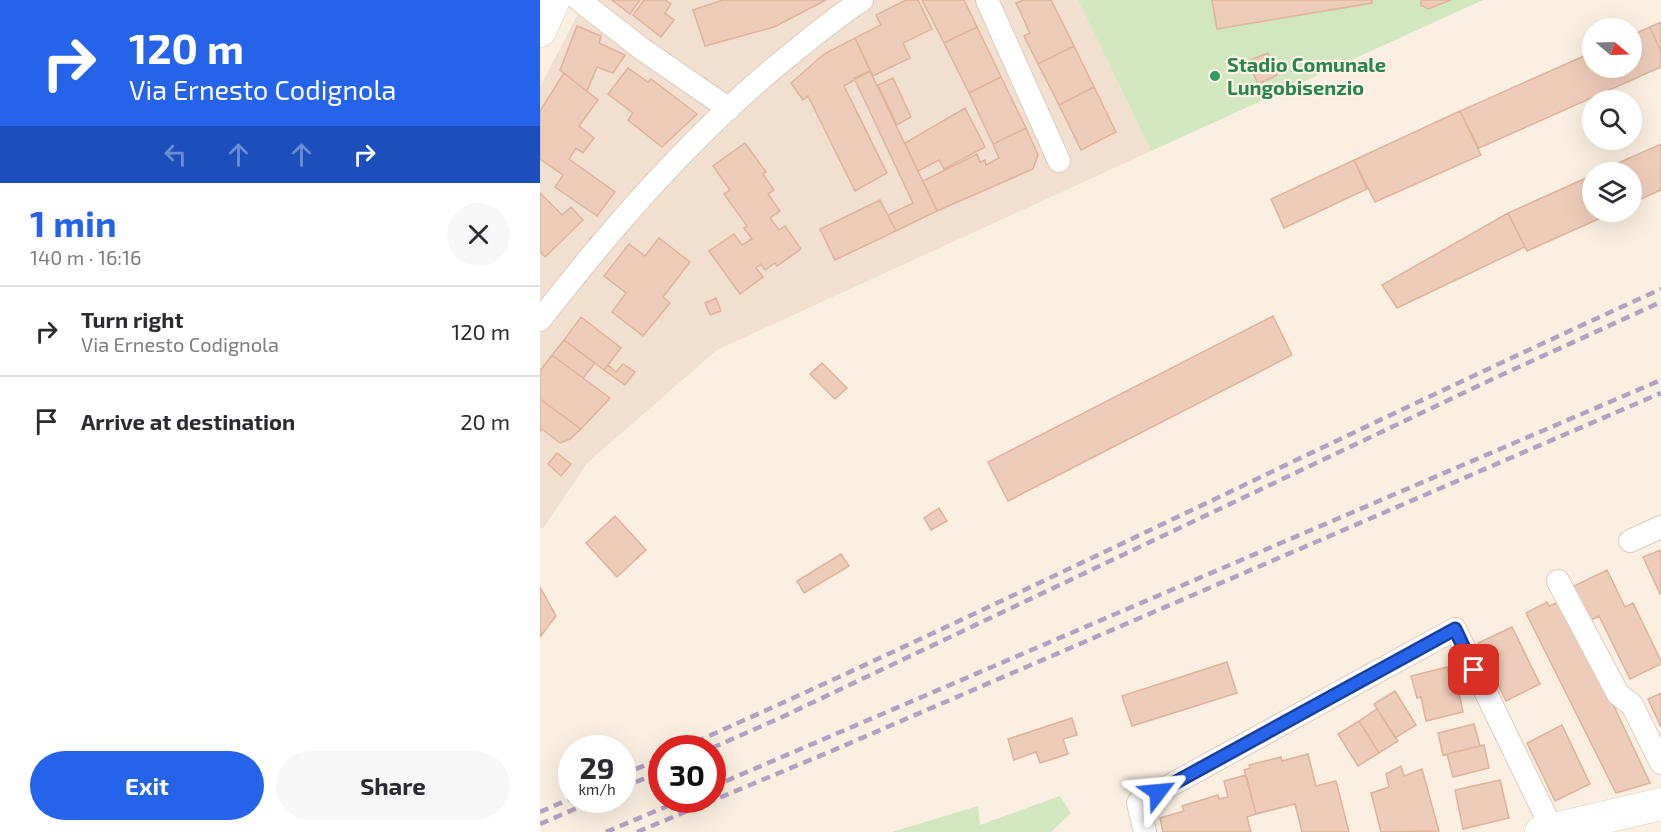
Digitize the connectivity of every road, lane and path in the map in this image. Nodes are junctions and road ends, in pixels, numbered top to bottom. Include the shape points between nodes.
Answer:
1 (554, 0) edge
2 (579, 0) edge
3 (862, 0) edge
4 (987, 0) edge
5 (540, 31) edge
6 (729, 109) junction
7 (1059, 161) dead end
8 (540, 320) edge
9 (1661, 527) edge
10 (1630, 541) dead end
11 (1558, 581) dead end
12 (1661, 763) edge
13 (1661, 804) edge
14 (1547, 831) edge
15 (1145, 832) edge

1 - 5 main road
2 - 6 street
3 - 6 street via 768,72
4 - 7 street
6 - 8 street via 616,226
9 - 10 street
11 - 12 street via 1618,694 1632,705
13 - 14 main road
14 - 15 street via 1455,629 1138,803

